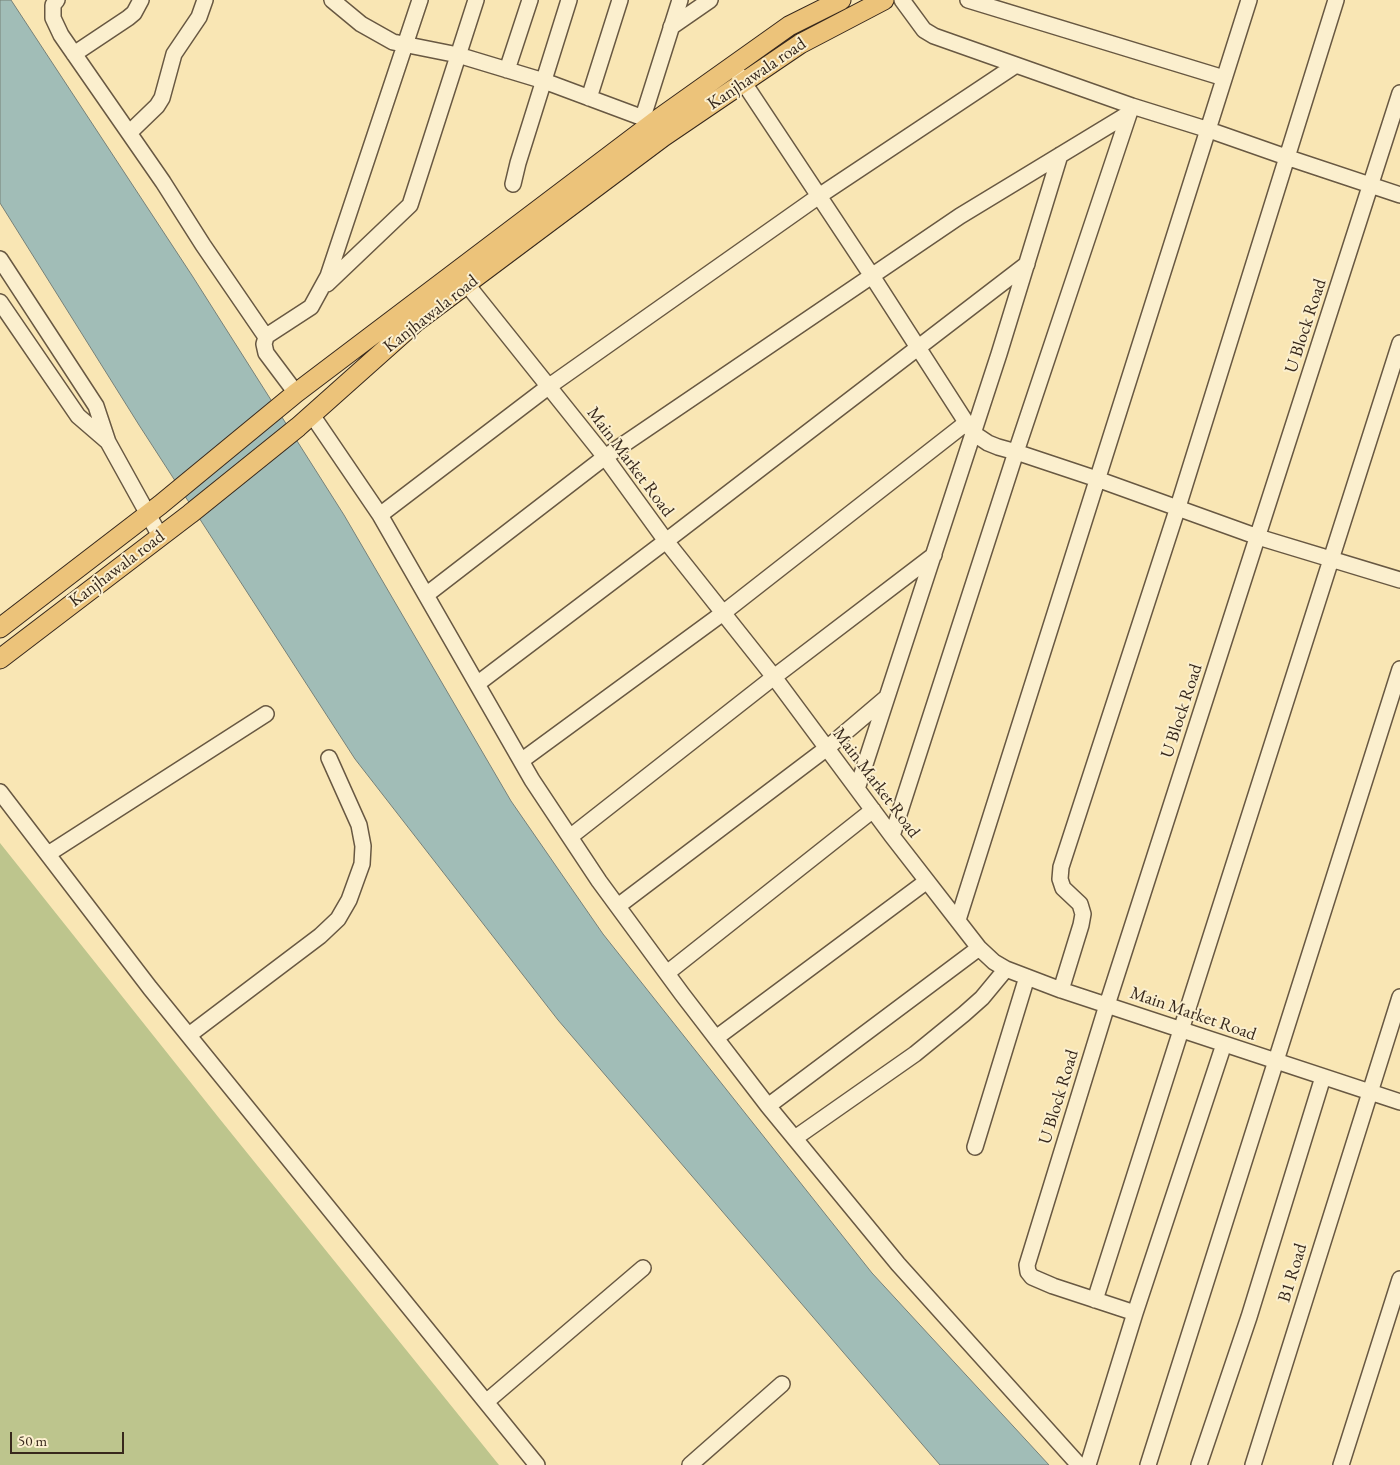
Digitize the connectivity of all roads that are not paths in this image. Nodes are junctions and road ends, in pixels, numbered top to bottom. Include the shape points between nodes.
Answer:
1 (57, 0) edge
2 (141, 0) edge
3 (205, 0) edge
4 (332, 0) edge
5 (420, 0) edge
6 (476, 0) edge
7 (530, 0) edge
8 (569, 0) edge
9 (620, 0) edge
10 (680, 0) edge
11 (710, 0) edge
12 (841, 0) edge
13 (884, 0) edge
14 (902, 0) edge
15 (968, 0) edge
16 (1249, 0) edge
17 (1336, 0) edge
18 (671, 27) junction
19 (406, 44) junction
20 (74, 54) junction
21 (458, 55) junction
22 (1016, 65) junction
23 (733, 66) junction
24 (507, 70) junction
25 (1224, 78) junction
26 (544, 81) junction
27 (743, 82) junction
28 (1400, 93) edge
29 (589, 98) junction
30 (1130, 110) junction
31 (648, 119) junction
32 (1209, 130) junction
33 (130, 133) junction
34 (1060, 155) junction
35 (1286, 157) junction
36 (513, 184) dead end
37 (1370, 185) junction
38 (1400, 195) edge
39 (819, 196) junction
40 (0, 259) edge
41 (1027, 264) junction
42 (872, 276) junction
43 (462, 278) junction
44 (320, 290) junction
45 (0, 302) edge
46 (266, 338) junction
47 (1400, 343) edge
48 (918, 347) junction
49 (548, 387) junction
50 (291, 398) junction
51 (312, 414) junction
52 (969, 428) junction
53 (108, 442) junction
54 (1016, 452) junction
55 (605, 457) junction
56 (1097, 479) junction
57 (1178, 507) junction
58 (148, 514) junction
59 (380, 515) junction
60 (160, 536) junction
61 (1258, 537) junction
62 (666, 541) junction
63 (934, 555) junction
64 (1331, 560) junction
65 (1400, 580) edge
66 (426, 595) junction
67 (723, 613) junction
68 (0, 628) edge
69 (0, 659) edge
70 (1400, 669) edge
71 (774, 677) junction
72 (477, 684) junction
73 (888, 697) junction
74 (266, 714) dead end
75 (827, 748) junction
76 (329, 758) dead end
77 (521, 760) junction
78 (857, 789) junction
79 (0, 792) edge
80 (873, 810) junction
81 (892, 836) junction
82 (570, 837) junction
83 (48, 854) junction
84 (927, 881) junction
85 (618, 906) junction
86 (958, 920) junction
87 (979, 948) junction
88 (1006, 970) junction
89 (667, 973) junction
90 (1028, 977) junction
91 (1061, 990) junction
92 (1400, 997) edge
93 (1107, 1005) junction
94 (1180, 1030) junction
95 (189, 1035) junction
96 (716, 1038) junction
97 (1224, 1044) junction
98 (1277, 1062) junction
99 (1323, 1077) junction
100 (1369, 1092) junction
101 (1400, 1102) edge
102 (768, 1106) junction
103 (795, 1138) junction
104 (975, 1147) dead end
105 (643, 1268) dead end
106 (1400, 1279) edge
107 (1095, 1300) junction
108 (1136, 1313) junction
109 (782, 1384) dead end
110 (486, 1402) junction
111 (537, 1465) edge
112 (690, 1465) edge
113 (1079, 1465) edge
114 (1088, 1465) edge
115 (1148, 1465) edge
116 (1199, 1465) edge
117 (1254, 1465) edge
118 (1341, 1465) edge

1 - 20 street via 53,18
2 - 20 street via 128,18
3 - 33 street via 199,17 174,54 158,106
4 - 19 street via 382,37
5 - 19 street
6 - 21 street
7 - 24 street
8 - 26 street
9 - 29 street
10 - 18 street
11 - 18 street
12 - 23 main road, Kanjhawala road via 789,26
13 - 27 main road, Kanjhawala road via 800,44
14 - 22 street via 924,30 934,36
15 - 25 street
16 - 25 street
17 - 35 street
18 - 31 street
19 - 21 street
19 - 44 street via 328,276
20 - 33 street
21 - 24 street
21 - 44 street via 410,205
22 - 30 street
22 - 39 street
23 - 27 street
23 - 31 main road, Kanjhawala road
24 - 26 street
25 - 32 street
26 - 29 street
26 - 36 street
27 - 39 street
27 - 43 main road, Kanjhawala road
28 - 37 street, U Block Road
29 - 31 street
30 - 32 street
30 - 34 street
30 - 54 street
31 - 43 main road, Kanjhawala road
32 - 35 street
32 - 56 street
33 - 46 street
34 - 41 street
34 - 42 street via 960,216
35 - 37 street
35 - 57 street
37 - 38 street
37 - 61 street, U Block Road
39 - 42 street
39 - 49 street
40 - 53 street via 96,406
41 - 48 street
41 - 52 street
42 - 48 street
42 - 55 street
43 - 49 street, Main Market Road
43 - 50 main road, Kanjhawala road
43 - 51 main road, Kanjhawala road
44 - 46 street via 310,307
45 - 53 street via 78,416
46 - 50 street via 266,353
47 - 64 street
48 - 52 street
48 - 62 street
49 - 55 street, Main Market Road
49 - 59 street
50 - 58 main road, Kanjhawala road
51 - 59 street
51 - 60 main road, Kanjhawala road
52 - 54 street via 988,443
52 - 63 street
52 - 67 street
53 - 58 street
54 - 56 street
54 - 81 street
55 - 62 street, Main Market Road
55 - 66 street
56 - 57 street
56 - 86 street
57 - 61 street
57 - 91 street via 1061,867 1063,888 1080,904 1083,914
58 - 60 street
58 - 68 main road, Kanjhawala road
59 - 66 street
60 - 69 main road, Kanjhawala road
61 - 64 street
61 - 93 street, U Block Road
62 - 67 street, Main Market Road
62 - 72 street
63 - 71 street
63 - 73 street
64 - 65 street
64 - 94 street
66 - 72 street
67 - 71 street, Main Market Road
67 - 77 street
70 - 98 street
71 - 75 street, Main Market Road
71 - 82 street
72 - 77 street
73 - 75 street
73 - 78 street
74 - 83 street
75 - 78 street, Main Market Road
75 - 85 street
76 - 95 street via 360,825 363,846 362,864 349,900 338,919 320,936
77 - 82 street
78 - 80 street, Main Market Road
79 - 83 street
80 - 81 street, Main Market Road
80 - 89 street
81 - 84 street, Main Market Road
82 - 85 street
83 - 95 street
84 - 86 street, Main Market Road
84 - 96 street
85 - 89 street
86 - 87 street, Main Market Road
87 - 88 street, Main Market Road
87 - 102 street
88 - 90 street, Main Market Road
88 - 103 street via 982,998 915,1054
89 - 96 street
90 - 91 street, Main Market Road
90 - 104 street
91 - 93 street, Main Market Road
92 - 100 street, B1 Road
93 - 94 street, Main Market Road
93 - 107 street, U Block Road via 1027,1265 1032,1277
94 - 97 street, Main Market Road
94 - 107 street
95 - 110 street
96 - 102 street
97 - 98 street, Main Market Road
97 - 108 street
98 - 99 street, Main Market Road
98 - 115 street
99 - 100 street, Main Market Road
99 - 116 street via 1249,1317
100 - 101 street, Main Market Road
100 - 117 street, B1 Road
102 - 103 street
103 - 113 street via 898,1264
105 - 110 street
106 - 118 street
107 - 108 street, U Block Road
108 - 114 street
109 - 112 street
110 - 111 street

